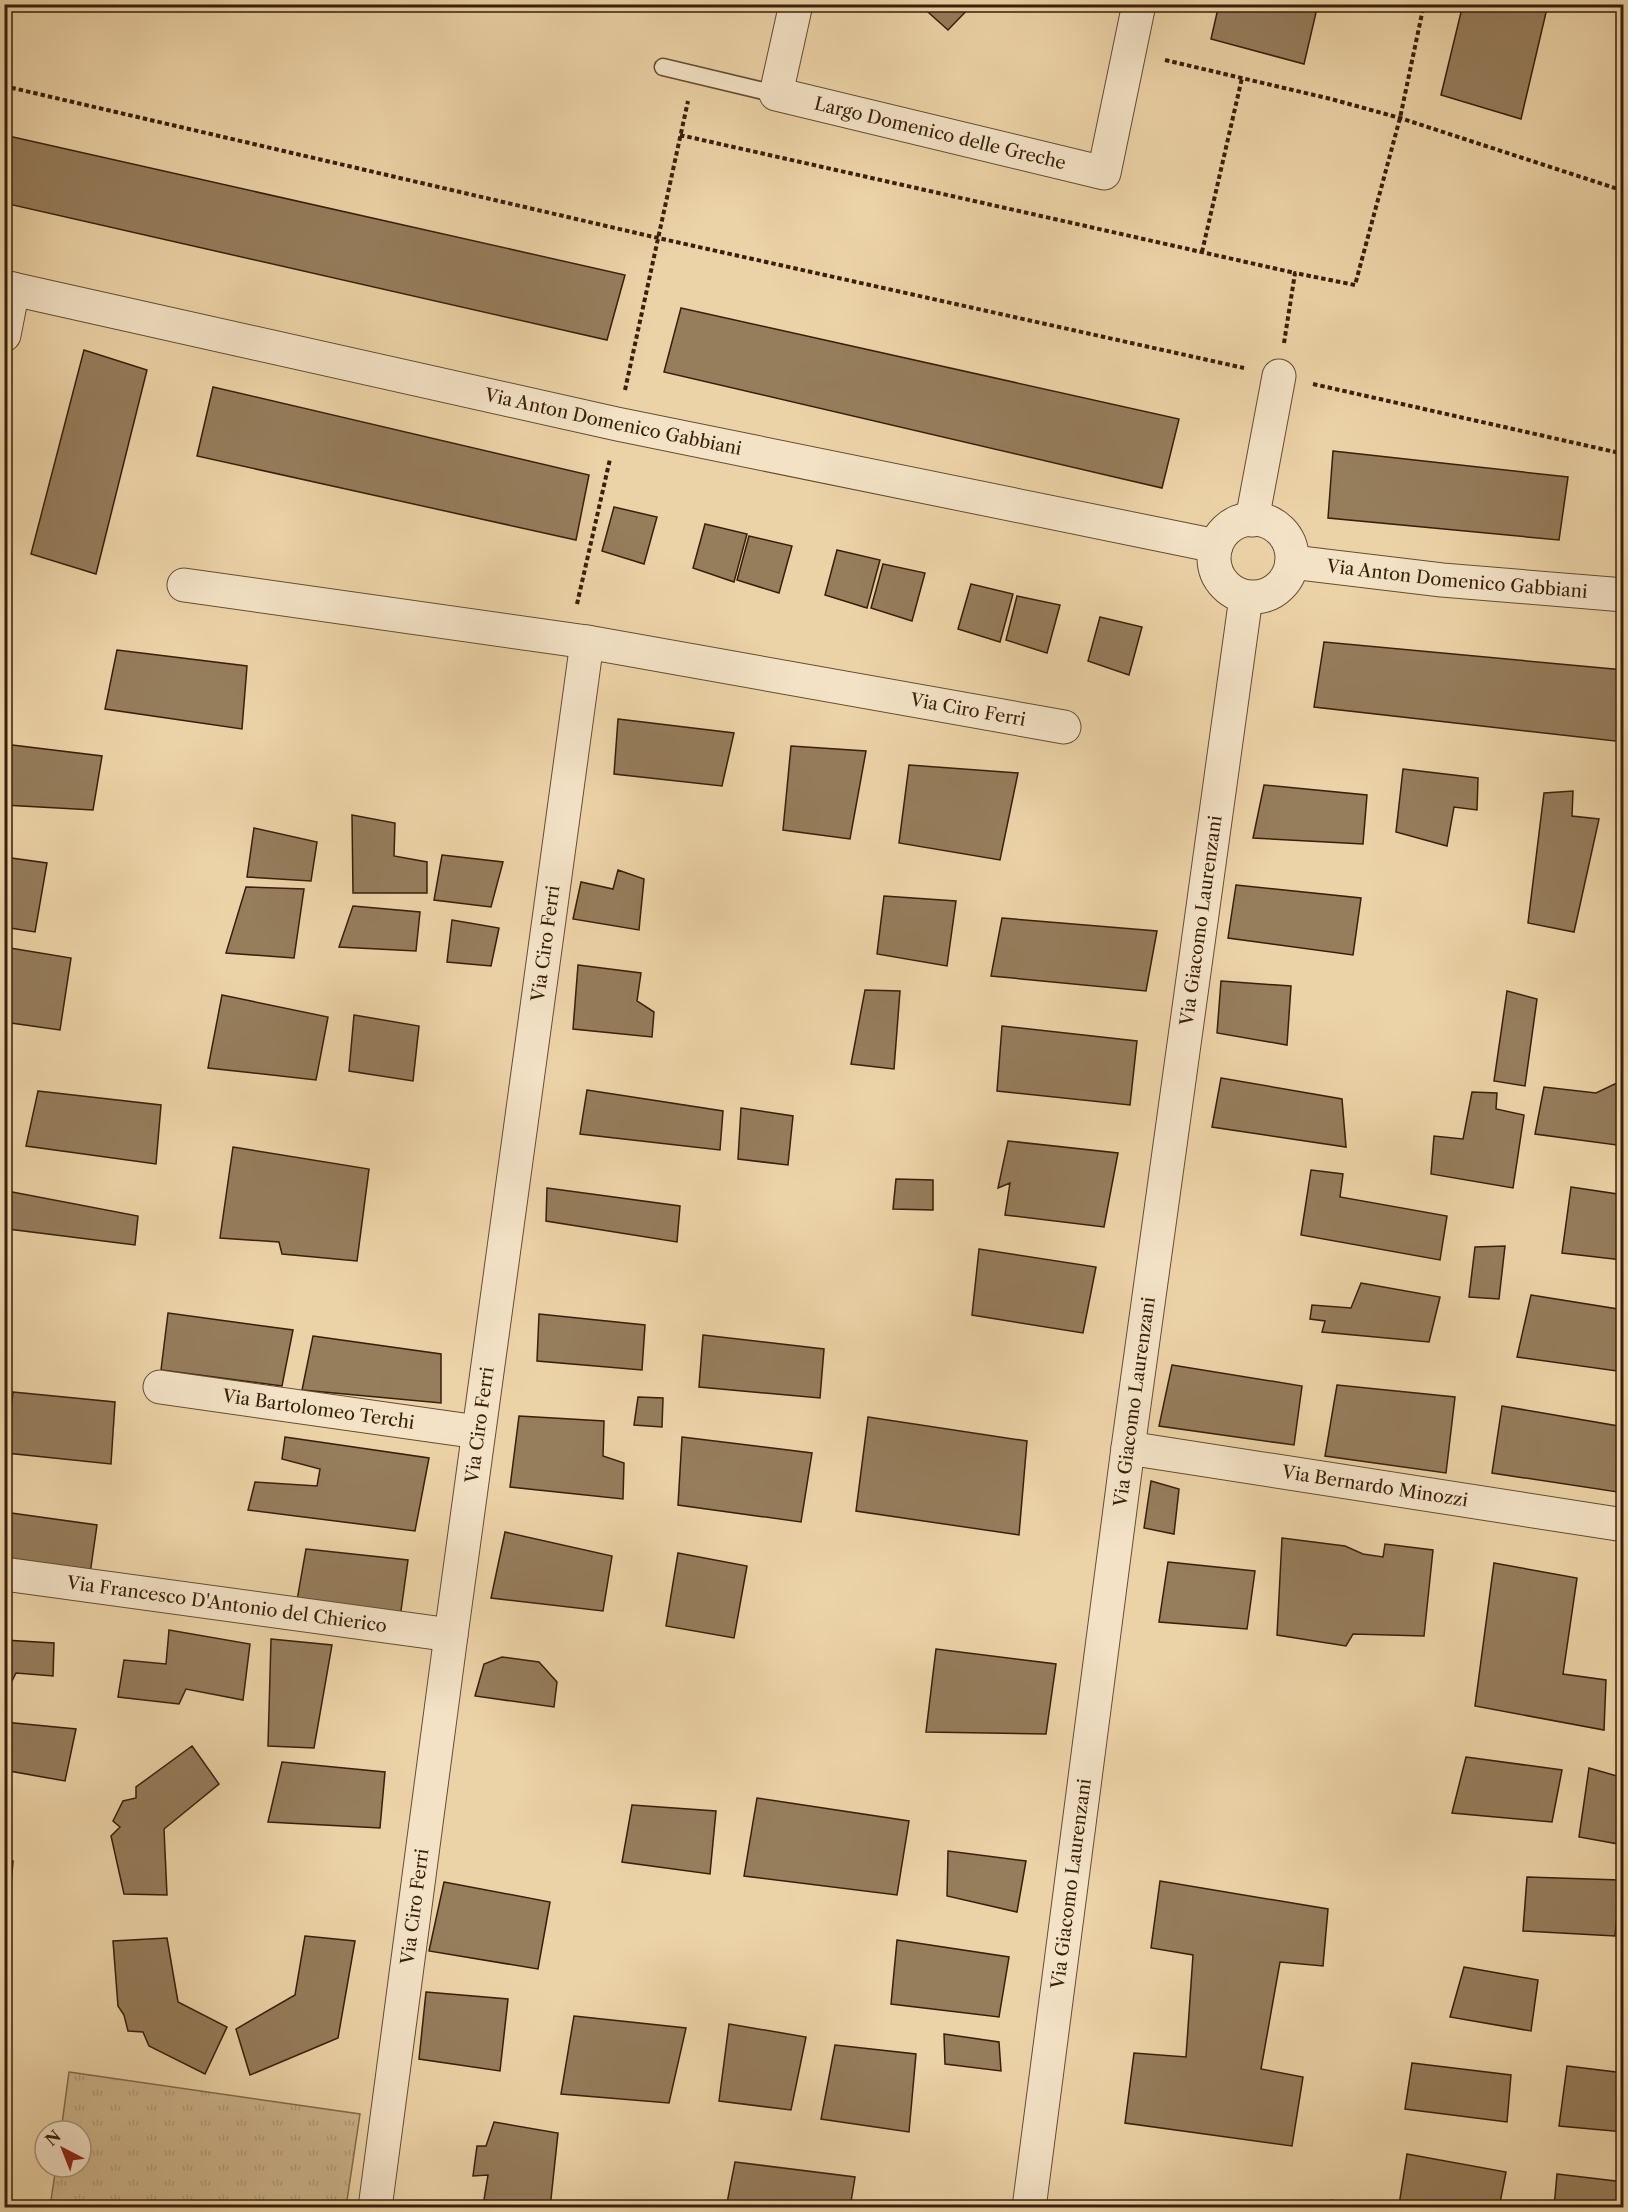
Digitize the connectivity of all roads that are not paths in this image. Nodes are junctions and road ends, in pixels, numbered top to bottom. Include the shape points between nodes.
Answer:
1 (796, 4) edge
2 (1139, 4) edge
3 (663, 67) dead end
4 (776, 94) junction
5 (9, 288) edge
6 (4, 334) edge
7 (1279, 376) road end
8 (1252, 520) junction
9 (1216, 546) junction
10 (1292, 562) junction
11 (184, 585) dead end
12 (1623, 595) edge
13 (1246, 597) junction
14 (578, 641) junction
15 (1064, 727) dead end
16 (160, 1387) dead end
17 (478, 1432) junction
18 (1128, 1448) junction
19 (1623, 1525) edge
20 (4, 1574) edge
21 (451, 1635) junction
22 (375, 2208) edge
23 (1029, 2208) edge

1 - 4 street
2 - 4 street, Largo Domenico delle Greche via 1104,173
3 - 4 lane
5 - 6 street
5 - 9 street, Via Anton Domenico Gabbiani via 617,424
7 - 8 street
8 - 9 street via 1230,528
8 - 10 street via 1276,527 1286,537
9 - 13 street via 1214,559 1223,583
10 - 12 street, Via Anton Domenico Gabbiani via 1442,580
10 - 13 street via 1289,575 1271,594
11 - 14 street, Via Ciro Ferri
13 - 18 street, Via Giacomo Laurenzani
14 - 15 street, Via Ciro Ferri
14 - 17 street, Via Ciro Ferri
16 - 17 street, Via Bartolomeo Terchi
17 - 21 street, Via Ciro Ferri
18 - 19 street, Via Bernardo Minozzi
18 - 23 street, Via Giacomo Laurenzani
20 - 21 street, Via Francesco D'Antonio del Chierico
21 - 22 street, Via Ciro Ferri

